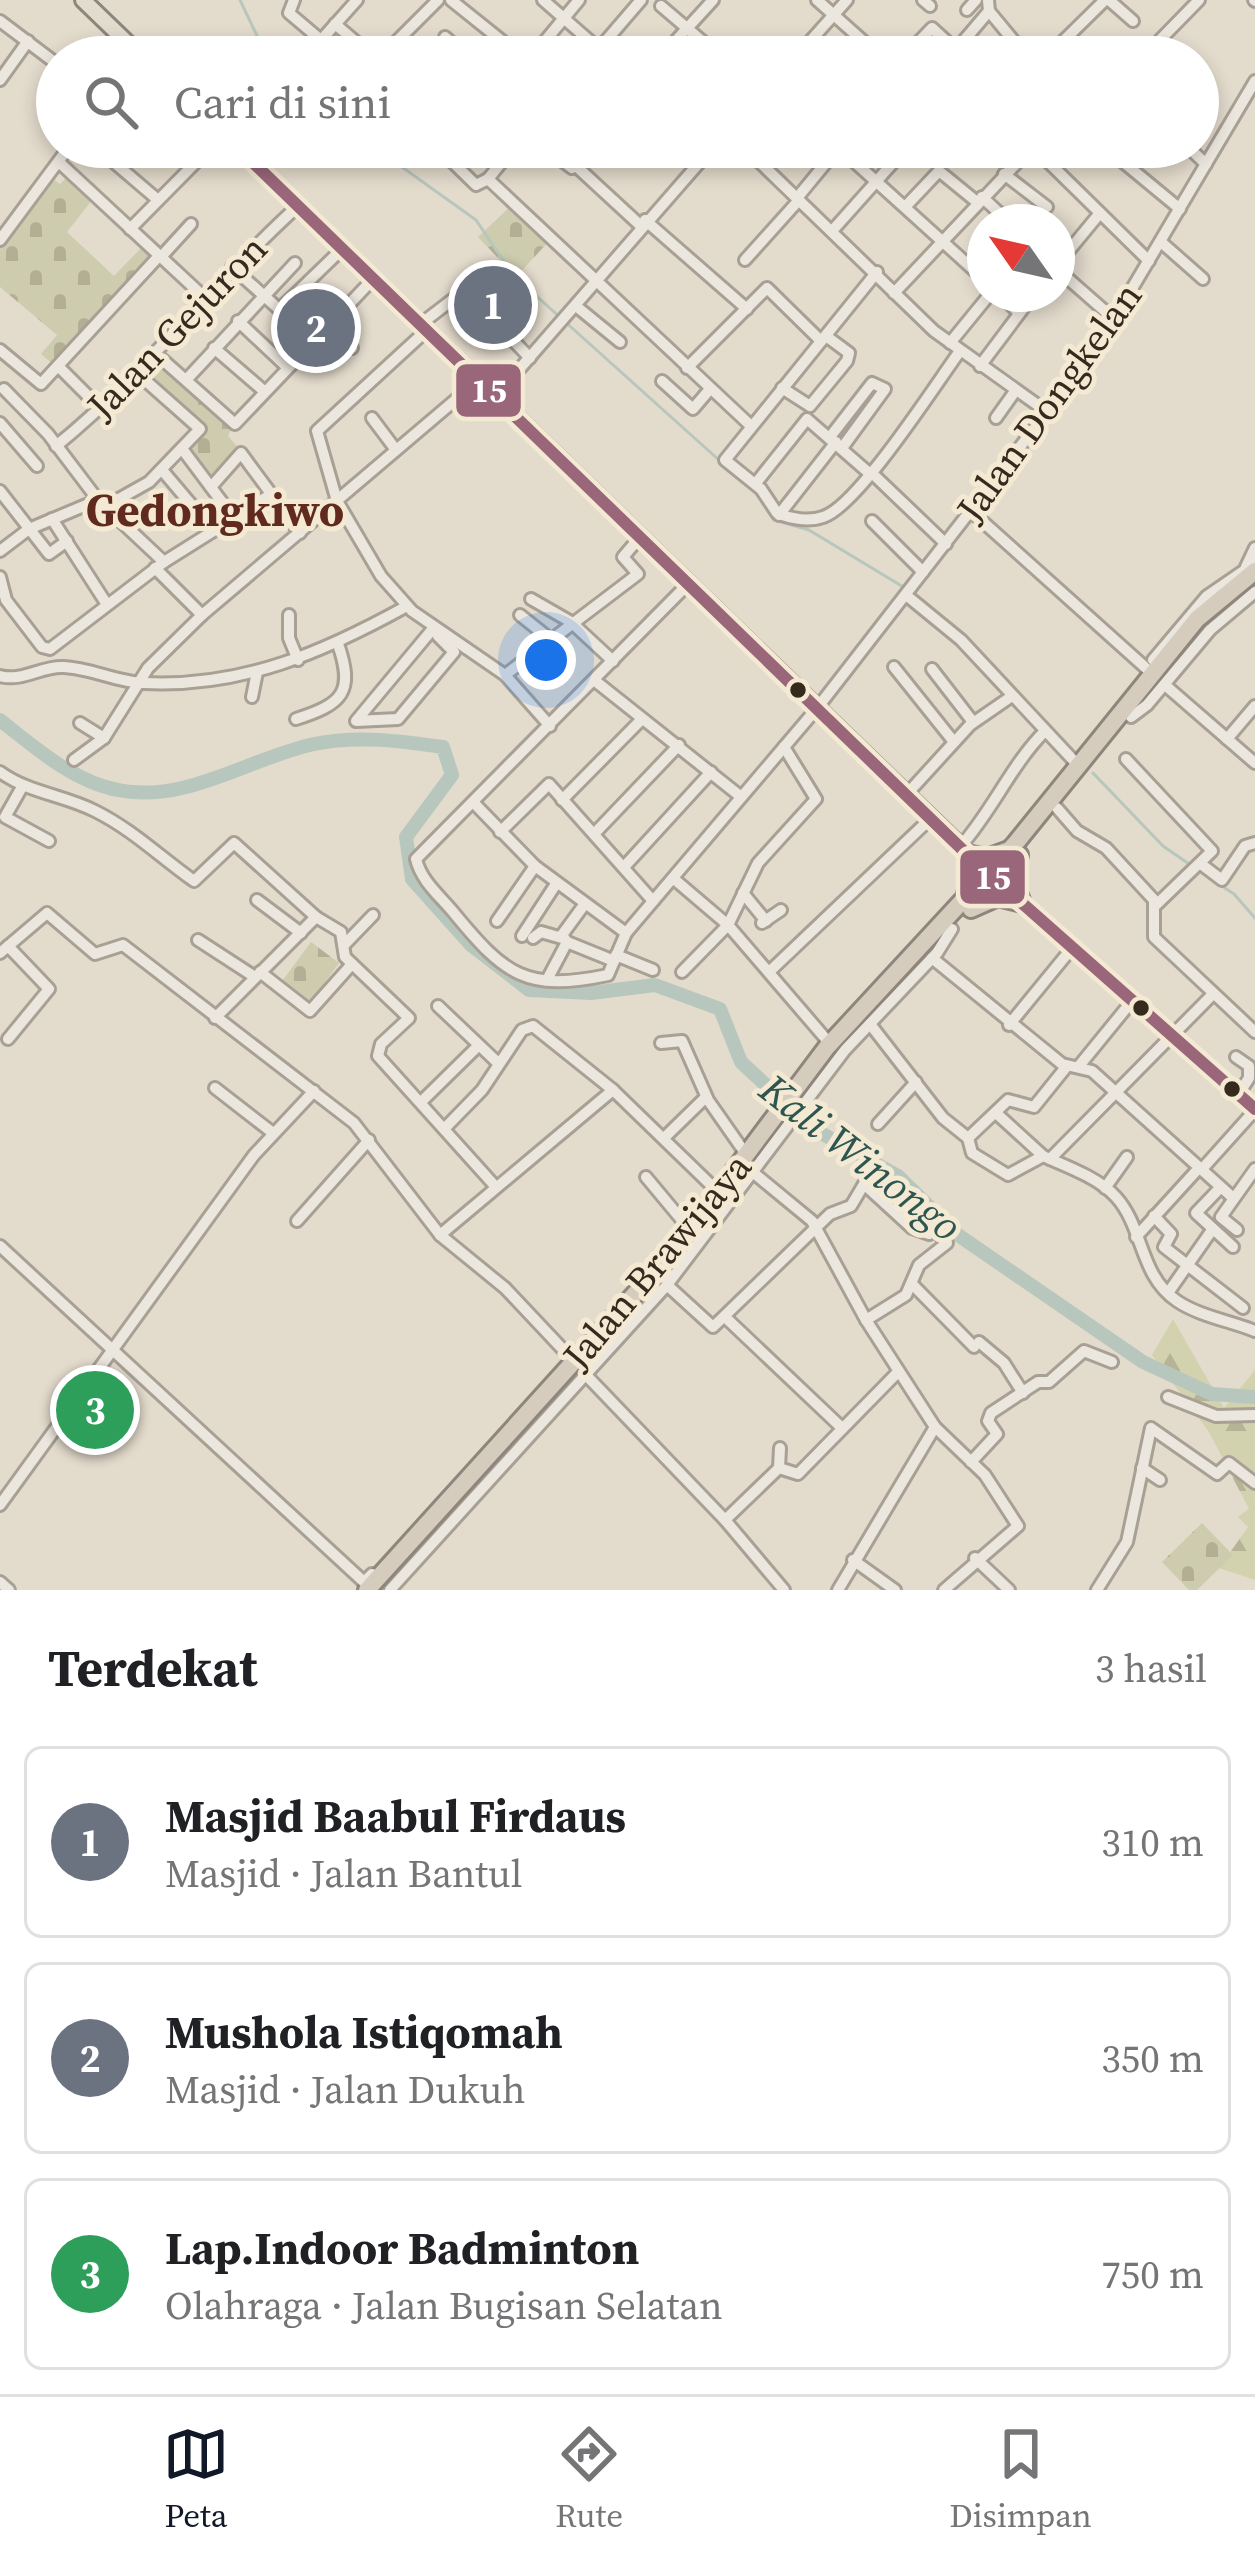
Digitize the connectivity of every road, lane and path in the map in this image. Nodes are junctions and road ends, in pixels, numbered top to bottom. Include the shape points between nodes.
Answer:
1 (83, 0) edge
2 (357, 0) edge
3 (451, 0) edge
4 (543, 0) edge
5 (579, 0) edge
6 (641, 0) edge
7 (817, 0) edge
8 (848, 0) edge
9 (976, 0) edge
10 (1084, 0) edge
11 (1107, 0) edge
12 (1199, 0) edge
13 (709, 1) edge
14 (430, 3) edge
15 (291, 5) edge
16 (988, 5) edge
17 (661, 6) dead end
18 (967, 10) dead end
19 (1096, 11) junction
20 (832, 16) junction
21 (564, 18) junction
22 (274, 20) dead end
23 (0, 21) edge
24 (1133, 21) dead end
25 (335, 25) junction
26 (686, 28) junction
27 (120, 36) edge
28 (319, 36) edge
29 (327, 36) edge
30 (348, 36) edge
31 (400, 36) edge
32 (496, 36) edge
33 (549, 36) edge
34 (580, 36) edge
35 (610, 36) edge
36 (679, 36) edge
37 (696, 36) edge
38 (814, 36) edge
39 (856, 36) edge
40 (966, 36) edge
41 (1011, 36) edge
42 (1069, 36) edge
43 (1163, 36) edge
44 (28, 41) junction
45 (36, 47) edge
46 (0, 80) edge
47 (1255, 81) edge
48 (1219, 142) edge
49 (58, 168) edge
50 (65, 168) edge
51 (121, 168) edge
52 (190, 168) edge
53 (259, 168) edge
54 (459, 168) edge
55 (497, 168) edge
56 (578, 168) edge
57 (693, 168) edge
58 (766, 168) edge
59 (822, 168) edge
60 (862, 168) edge
61 (888, 168) edge
62 (1054, 168) edge
63 (1130, 168) edge
64 (1204, 168) edge
65 (1007, 170) joint
66 (488, 179) junction
67 (876, 181) junction
68 (798, 199) junction
69 (158, 200) junction
70 (979, 200) junction
71 (984, 204) edge
72 (1043, 204) edge
73 (298, 206) junction
74 (905, 207) junction
75 (1180, 209) junction
76 (1100, 213) junction
77 (643, 223) junction
78 (191, 224) dead end
79 (130, 229) junction
80 (832, 231) junction
81 (0, 240) edge
82 (942, 241) junction
83 (1161, 242) junction
84 (1075, 244) edge
85 (342, 249) junction
86 (159, 257) junction
87 (745, 260) dead end
88 (1149, 261) junction
89 (295, 263) dead end
90 (967, 264) edge
91 (232, 267) junction
92 (877, 272) junction
93 (374, 278) junction
94 (1203, 278) dead end
95 (1075, 283) edge
96 (594, 284) junction
97 (894, 293) junction
98 (263, 294) junction
99 (204, 297) junction
100 (576, 305) junction
101 (280, 309) junction
102 (747, 309) junction
103 (978, 312) edge
104 (1018, 312) edge
105 (1114, 319) junction
106 (238, 321) junction
107 (329, 323) junction
108 (425, 326) junction
109 (824, 338) junction
110 (313, 340) junction
111 (620, 342) dead end
112 (955, 347) junction
113 (214, 348) junction
114 (352, 348) dead end
115 (0, 350) edge
116 (155, 353) junction
117 (530, 358) junction
118 (286, 366) junction
119 (980, 366) junction
120 (59, 367) junction
121 (686, 368) junction
122 (24, 372) junction
123 (138, 374) junction
124 (480, 379) junction
125 (187, 380) junction
126 (662, 381) dead end
127 (782, 388) junction
128 (710, 389) junction
129 (1016, 390) junction
130 (2, 391) edge
131 (264, 392) junction
132 (496, 396) junction
133 (101, 409) junction
134 (1046, 411) junction
135 (372, 418) dead end
136 (996, 418) dead end
137 (0, 423) edge
138 (750, 425) junction
139 (836, 442) junction
140 (56, 446) junction
141 (183, 450) junction
142 (396, 450) junction
143 (37, 466) dead end
144 (162, 470) junction
145 (873, 475) junction
146 (756, 483) junction
147 (211, 487) junction
148 (0, 490) edge
149 (270, 495) junction
150 (337, 501) junction
151 (103, 503) junction
152 (972, 512) junction
153 (779, 515) junction
154 (234, 518) junction
155 (52, 519) junction
156 (872, 521) dead end
157 (29, 529) junction
158 (212, 529) junction
159 (300, 533) junction
160 (640, 537) junction
161 (67, 541) junction
162 (946, 544) junction
163 (1255, 548) edge
164 (0, 550) edge
165 (159, 565) junction
166 (923, 572) junction
167 (1253, 575) edge
168 (0, 577) edge
169 (689, 583) junction
170 (906, 595) junction
171 (531, 599) dead end
172 (106, 603) junction
173 (412, 611) junction
174 (289, 615) dead end
175 (520, 615) dead end
176 (202, 616) junction
177 (572, 622) junction
178 (430, 631) junction
179 (550, 639) junction
180 (338, 644) junction
181 (298, 660) junction
182 (613, 661) junction
183 (894, 668) dead end
184 (1147, 668) junction
185 (932, 669) dead end
186 (257, 672) junction
187 (506, 675) junction
188 (0, 676) edge
189 (141, 680) junction
190 (594, 680) junction
191 (1165, 685) junction
192 (1012, 696) junction
193 (252, 697) dead end
194 (1255, 706) edge
195 (818, 707) junction
196 (1131, 717) junction
197 (296, 718) dead end
198 (642, 719) junction
199 (973, 722) junction
200 (80, 723) dead end
201 (550, 726) junction
202 (1045, 730) junction
203 (104, 738) junction
204 (1227, 739) junction
205 (954, 742) junction
206 (679, 745) junction
207 (784, 746) junction
208 (1126, 759) dead end
209 (74, 760) dead end
210 (1074, 761) junction
211 (1255, 763) edge
212 (0, 772) edge
213 (711, 772) junction
214 (22, 787) junction
215 (907, 794) junction
216 (740, 796) junction
217 (562, 800) junction
218 (473, 802) junction
219 (1057, 808) junction
220 (931, 818) junction
221 (1026, 830) junction
222 (500, 832) junction
223 (594, 834) junction
224 (49, 841) dead end
225 (1255, 843) edge
226 (963, 850) junction
227 (1015, 852) junction
228 (535, 866) junction
229 (1199, 866) junction
230 (624, 868) junction
231 (989, 874) junction
232 (674, 879) junction
233 (556, 884) junction
234 (743, 893) junction
235 (257, 900) dead end
236 (653, 901) junction
237 (1022, 903) junction
238 (584, 905) junction
239 (967, 905) junction
240 (1156, 905) junction
241 (781, 910) dead end
242 (374, 915) dead end
243 (316, 917) junction
244 (497, 921) dead end
245 (728, 925) junction
246 (947, 926) junction
247 (626, 932) junction
248 (302, 933) junction
249 (198, 940) dead end
250 (565, 940) junction
251 (346, 943) junction
252 (1072, 947) junction
253 (4, 950) edge
254 (615, 958) junction
255 (932, 958) junction
256 (352, 964) junction
257 (652, 970) dead end
258 (771, 970) junction
259 (682, 972) dead end
260 (257, 975) junction
261 (549, 976) dead end
262 (912, 979) junction
263 (922, 989) dead end
264 (1212, 995) junction
265 (1132, 1001) junction
266 (438, 1006) dead end
267 (215, 1018) junction
268 (869, 1024) junction
269 (1009, 1024) junction
270 (1255, 1032) edge
271 (1172, 1036) junction
272 (8, 1039) dead end
273 (661, 1043) dead end
274 (837, 1045) junction
275 (477, 1047) junction
276 (1236, 1057) dead end
277 (497, 1062) junction
278 (1073, 1066) junction
279 (806, 1082) junction
280 (916, 1082) junction
281 (215, 1088) dead end
282 (314, 1090) junction
283 (613, 1090) junction
284 (1117, 1091) junction
285 (1238, 1095) junction
286 (706, 1097) junction
287 (421, 1102) junction
288 (1255, 1110) edge
289 (996, 1113) junction
290 (878, 1124) dead end
291 (445, 1128) junction
292 (273, 1133) junction
293 (664, 1138) junction
294 (968, 1138) junction
295 (369, 1140) junction
296 (759, 1144) junction
297 (1046, 1157) junction
298 (1127, 1157) dead end
299 (1200, 1169) junction
300 (1255, 1169) edge
301 (755, 1174) junction
302 (646, 1177) dead end
303 (495, 1186) junction
304 (714, 1188) junction
305 (1105, 1188) junction
306 (1219, 1189) junction
307 (1231, 1196) junction
308 (1154, 1216) junction
309 (297, 1221) dead end
310 (686, 1225) junction
311 (1212, 1230) junction
312 (444, 1231) junction
313 (817, 1231) junction
314 (1237, 1231) dead end
315 (1136, 1237) junction
316 (0, 1246) edge
317 (1233, 1247) dead end
318 (1187, 1265) junction
319 (912, 1284) junction
320 (668, 1285) junction
321 (1168, 1293) junction
322 (1255, 1295) edge
323 (1243, 1308) junction
324 (724, 1316) junction
325 (866, 1320) junction
326 (1231, 1321) junction
327 (1255, 1331) edge
328 (110, 1351) junction
329 (570, 1357) junction
330 (1112, 1362) dead end
331 (898, 1372) junction
332 (586, 1375) junction
333 (568, 1391) junction
334 (1022, 1393) junction
335 (1168, 1396) dead end
336 (1255, 1415) edge
337 (934, 1427) junction
338 (842, 1428) junction
339 (780, 1448) dead end
340 (971, 1462) junction
341 (779, 1468) junction
342 (1142, 1468) junction
343 (1160, 1480) dead end
344 (1255, 1483) edge
345 (0, 1505) edge
346 (725, 1520) junction
347 (975, 1558) junction
348 (853, 1560) junction
349 (0, 1582) edge
350 (363, 1587) edge
351 (9, 1590) edge
352 (386, 1590) edge
353 (784, 1590) edge
354 (838, 1590) edge
355 (895, 1590) edge
356 (944, 1590) edge
357 (1009, 1590) edge
358 (1096, 1590) edge

1 - 27 main road
2 - 25 street
3 - 32 street
4 - 21 street
5 - 21 street
6 - 35 street
7 - 20 street
8 - 20 street
9 - 18 street
10 - 19 street
11 - 19 street
11 - 24 street
12 - 43 street
13 - 26 street
14 - 31 street
15 - 22 street
15 - 28 street
16 - 40 street
16 - 41 street
17 - 26 street
19 - 42 street
20 - 38 street
20 - 39 street
21 - 33 street
21 - 34 street
23 - 44 street
25 - 29 street
25 - 30 street
26 - 36 street
26 - 37 street
44 - 45 street
44 - 46 street
47 - 48 street, Jalan Dongkelan
49 - 81 street
50 - 79 street
51 - 69 street
52 - 69 street
53 - 73 main road
54 - 66 street via 476,185
55 - 66 street
56 - 77 street
57 - 77 street
58 - 68 street
59 - 68 street
60 - 67 street
61 - 67 street
62 - 76 street
63 - 75 street
64 - 75 street, Jalan Dongkelan
65 - 70 street
65 - 72 street
66 - 96 street
67 - 74 street
67 - 80 street
68 - 80 street
68 - 87 street
69 - 79 street
70 - 71 street
70 - 74 street via 939,171
70 - 82 street
73 - 85 main road
73 - 91 street, Jalan Gejuron
74 - 82 street
75 - 83 street, Jalan Dongkelan
76 - 84 street
76 - 88 street
77 - 96 street
77 - 102 street
78 - 86 street
79 - 86 street
80 - 92 street
82 - 90 street
82 - 97 street
83 - 88 street, Jalan Dongkelan
83 - 94 street
85 - 93 main road
85 - 101 street
86 - 99 street
86 - 120 street
88 - 105 street, Jalan Dongkelan
89 - 98 street
91 - 98 street
91 - 99 street, Jalan Gejuron
92 - 97 street
92 - 109 street
93 - 107 street
93 - 108 main road
95 - 105 street
96 - 100 street
96 - 121 street
97 - 112 street
98 - 101 street
98 - 106 street
99 - 116 street, Jalan Gejuron
100 - 111 street
100 - 117 street
101 - 110 street
102 - 109 street via 769,289
102 - 121 street
103 - 112 street
104 - 119 street
105 - 134 street, Jalan Dongkelan
106 - 113 street
106 - 118 street
107 - 110 street
107 - 114 street
108 - 117 street via 465,290
108 - 124 main road
108 - 150 street via 317,431
109 - 127 street
109 - 127 street via 849,352 848,362 808,407
110 - 118 street
112 - 119 street
112 - 145 street
113 - 125 street
113 - 131 street
115 - 122 street
116 - 123 street, Jalan Gejuron
116 - 125 street
117 - 132 street
118 - 131 street
119 - 129 street
120 - 122 street via 40,385
120 - 133 street
121 - 128 street
122 - 130 street
123 - 133 street, Jalan Gejuron
123 - 141 street via 200,428
124 - 132 main road
124 - 142 street
125 - 131 street via 231,422
126 - 128 street via 693,409
127 - 138 street
128 - 138 street
129 - 134 street
129 - 136 street
130 - 140 street
132 - 160 main road
133 - 140 street, Jalan Gejuron
134 - 152 street, Jalan Dongkelan
135 - 142 street
137 - 143 street
138 - 146 street via 725,461
139 - 139 street via 872,383 885,389
139 - 145 street
139 - 146 street via 807,419
139 - 153 street
140 - 151 street
141 - 144 street
141 - 147 street
142 - 150 street
144 - 151 street
144 - 158 street
145 - 153 street via 826,517
145 - 162 street
146 - 153 street
147 - 149 street via 241,453
147 - 154 street
148 - 157 street
149 - 154 street
149 - 159 street
150 - 159 street
150 - 173 street via 374,567
151 - 155 street
151 - 165 street
152 - 162 street, Jalan Dongkelan
152 - 184 street
154 - 158 street
155 - 157 street
155 - 161 street
156 - 166 street
157 - 161 street via 49,554
157 - 164 street
158 - 165 street
159 - 176 street
160 - 169 main road
160 - 177 street via 622,556 638,574
161 - 172 street
162 - 166 street, Jalan Dongkelan
163 - 167 street
165 - 172 street
165 - 176 street
166 - 170 street, Jalan Dongkelan
167 - 184 street via 1207,596
167 - 191 street
167 - 196 highway
167 - 221 highway via 1197,619
168 - 172 street via 6,600 46,649
169 - 182 street
169 - 195 main road
170 - 192 street
170 - 195 street, Jalan Dongkelan
171 - 177 street
173 - 178 street
173 - 180 street
173 - 187 street
174 - 181 street
175 - 179 street
176 - 189 street
177 - 179 street
177 - 182 street
178 - 178 street via 356,719 356,721 398,719 442,667 455,648
179 - 187 street
180 - 181 street
180 - 197 street via 348,672 339,698
181 - 186 street
182 - 190 street
183 - 205 street
184 - 210 street
185 - 199 street
186 - 189 street via 190,683
186 - 193 street
187 - 201 street
188 - 189 street via 61,667
189 - 203 street
190 - 198 street
190 - 201 street
191 - 196 street
191 - 204 street
192 - 199 street
192 - 202 street
194 - 204 street
195 - 207 street, Jalan Dongkelan
195 - 215 main road
196 - 219 highway
198 - 206 street
198 - 217 street
199 - 205 street
200 - 203 street
201 - 218 street
202 - 210 street
202 - 226 street
203 - 209 street
204 - 211 street
205 - 215 street
206 - 213 street
206 - 223 street
207 - 216 street, Jalan Dongkelan
207 - 234 street via 817,797 758,862
208 - 229 street via 1211,848
210 - 221 street
212 - 214 street
213 - 216 street
213 - 230 street
214 - 224 street via 5,818
214 - 243 street via 97,812 154,845 194,881 234,843
215 - 220 main road
216 - 232 street, Jalan Dongkelan
217 - 222 street via 546,783
217 - 223 street
218 - 222 street
218 - 254 street via 416,859 465,928 500,965 535,982 605,976
219 - 227 highway
219 - 240 street
220 - 226 main road
220 - 258 street
221 - 227 highway
222 - 228 street
223 - 230 street
225 - 229 street via 1222,880
226 - 227 highway via 987,858
226 - 231 main road
226 - 239 highway via 972,875
227 - 231 highway, Jalan Brawijaya
227 - 237 highway
228 - 233 street
228 - 244 street
229 - 240 street
230 - 236 street
231 - 237 main road
231 - 239 highway, Jalan Brawijaya
232 - 236 street, Jalan Dongkelan
232 - 245 street
233 - 238 street
233 - 250 street via 528,937 541,932
234 - 241 street via 764,922
234 - 245 street
235 - 248 street
236 - 247 street, Jalan Dongkelan
237 - 239 highway via 998,897
237 - 252 main road
238 - 247 street
238 - 250 street
239 - 246 highway, Jalan Brawijaya
240 - 264 street via 1154,937
242 - 251 street
243 - 248 street
243 - 251 street
245 - 258 street
245 - 259 street
246 - 255 street
246 - 274 highway, Jalan Brawijaya
246 - 279 highway, Jalan Brawijaya
247 - 254 street, Jalan Dongkelan
248 - 260 street
249 - 260 street
250 - 254 street
250 - 261 street
251 - 256 street
252 - 265 main road
252 - 269 street
253 - 267 street via 50,914 95,954 123,945
253 - 272 street via 49,991
254 - 257 street
255 - 262 street
255 - 269 street
256 - 260 street via 310,1011
256 - 287 street via 409,1018 376,1053
258 - 274 street via 803,1018
260 - 267 street
262 - 263 street
262 - 268 street
264 - 270 street
264 - 271 street
265 - 271 main road
265 - 278 street
266 - 275 street
267 - 282 street
268 - 274 street
268 - 280 street
269 - 278 street
271 - 284 street
271 - 285 main road
273 - 286 street via 682,1041
274 - 279 highway, Jalan Brawijaya
275 - 277 street
275 - 287 street
276 - 285 street via 1249,1066
277 - 283 street via 533,1026
277 - 291 street
278 - 284 street
278 - 289 street via 1034,1107 1011,1099
279 - 296 highway, Jalan Brawijaya
280 - 290 street
280 - 294 street
281 - 292 street
282 - 292 street
282 - 295 street
283 - 293 street
283 - 303 street
284 - 297 street
284 - 299 street
285 - 288 main road
286 - 293 street
286 - 296 street
287 - 291 street
288 - 299 street
289 - 294 street
289 - 297 street
291 - 303 street
292 - 328 street
293 - 304 street
294 - 297 street via 973,1153 1008,1175
295 - 309 street
295 - 312 street
296 - 301 street
296 - 304 street
296 - 333 highway, Jalan Brawijaya via 662,1282
296 - 350 highway, Jalan Brawijaya via 673,1252
297 - 305 street
298 - 305 street
299 - 306 street
299 - 308 street
300 - 307 street
301 - 313 street
301 - 320 street
302 - 310 street
303 - 312 street
304 - 310 street
305 - 315 street
306 - 307 street
306 - 311 street via 1196,1212
307 - 314 street via 1221,1217
308 - 315 street
308 - 318 street via 1171,1234 1164,1247
310 - 329 street
311 - 317 street
311 - 318 street
312 - 329 street
313 - 319 street via 851,1206 864,1184 912,1228 935,1230 947,1243 919,1265
313 - 324 street
313 - 325 street
315 - 321 street
316 - 328 street
318 - 321 street
318 - 323 street
319 - 325 street
319 - 334 street via 1004,1363
320 - 324 street via 710,1326
320 - 332 street
321 - 326 street
322 - 323 street
323 - 326 street
324 - 338 street
325 - 331 street
326 - 327 street
328 - 345 street
328 - 350 street
329 - 350 street
330 - 334 street via 1084,1352
331 - 337 street
331 - 338 street
332 - 333 street
332 - 346 street
333 - 352 highway, Jalan Brawijaya
334 - 340 street via 989,1416 997,1434
335 - 336 street via 1216,1417
337 - 340 street
337 - 348 street
338 - 341 street via 798,1474
339 - 341 street
340 - 347 street via 1018,1526
341 - 346 street
342 - 343 street
342 - 344 street via 1151,1428 1217,1474 1229,1463
342 - 358 street via 1127,1542
346 - 353 street
347 - 356 street
347 - 357 street
348 - 354 street
348 - 355 street
349 - 351 street

